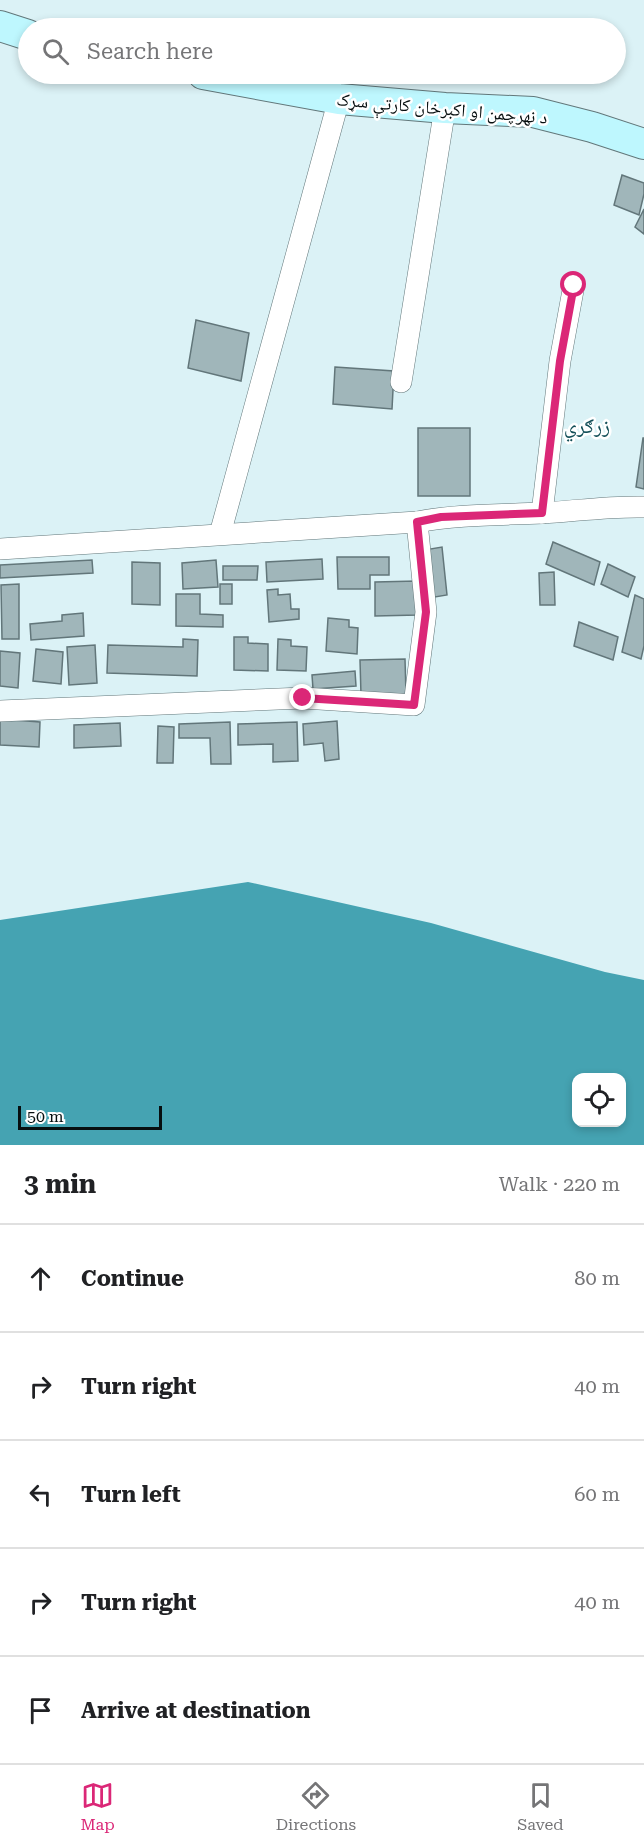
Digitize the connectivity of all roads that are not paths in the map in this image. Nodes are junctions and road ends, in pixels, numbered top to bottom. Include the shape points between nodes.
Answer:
1 (0, 26) edge
2 (18, 32) edge
3 (257, 84) edge
4 (339, 99) junction
5 (445, 108) junction
6 (644, 144) edge
7 (574, 285) dead end
8 (400, 382) dead end
9 (644, 507) edge
10 (542, 513) junction
11 (417, 522) junction
12 (220, 534) junction
13 (0, 549) edge
14 (0, 711) edge

1 - 2 main road
3 - 4 main road, د نهرچمن او اکبرخان کارتې سړک
4 - 5 main road, د نهرچمن او اکبرخان کارتې سړک
4 - 12 street
5 - 6 main road, د نهرچمن او اکبرخان کارتې سړک via 533,112
5 - 8 street
7 - 10 street via 560,361
9 - 10 street
10 - 11 street via 441,517
11 - 12 street
11 - 14 street via 426,612 414,705 303,698
12 - 13 street

